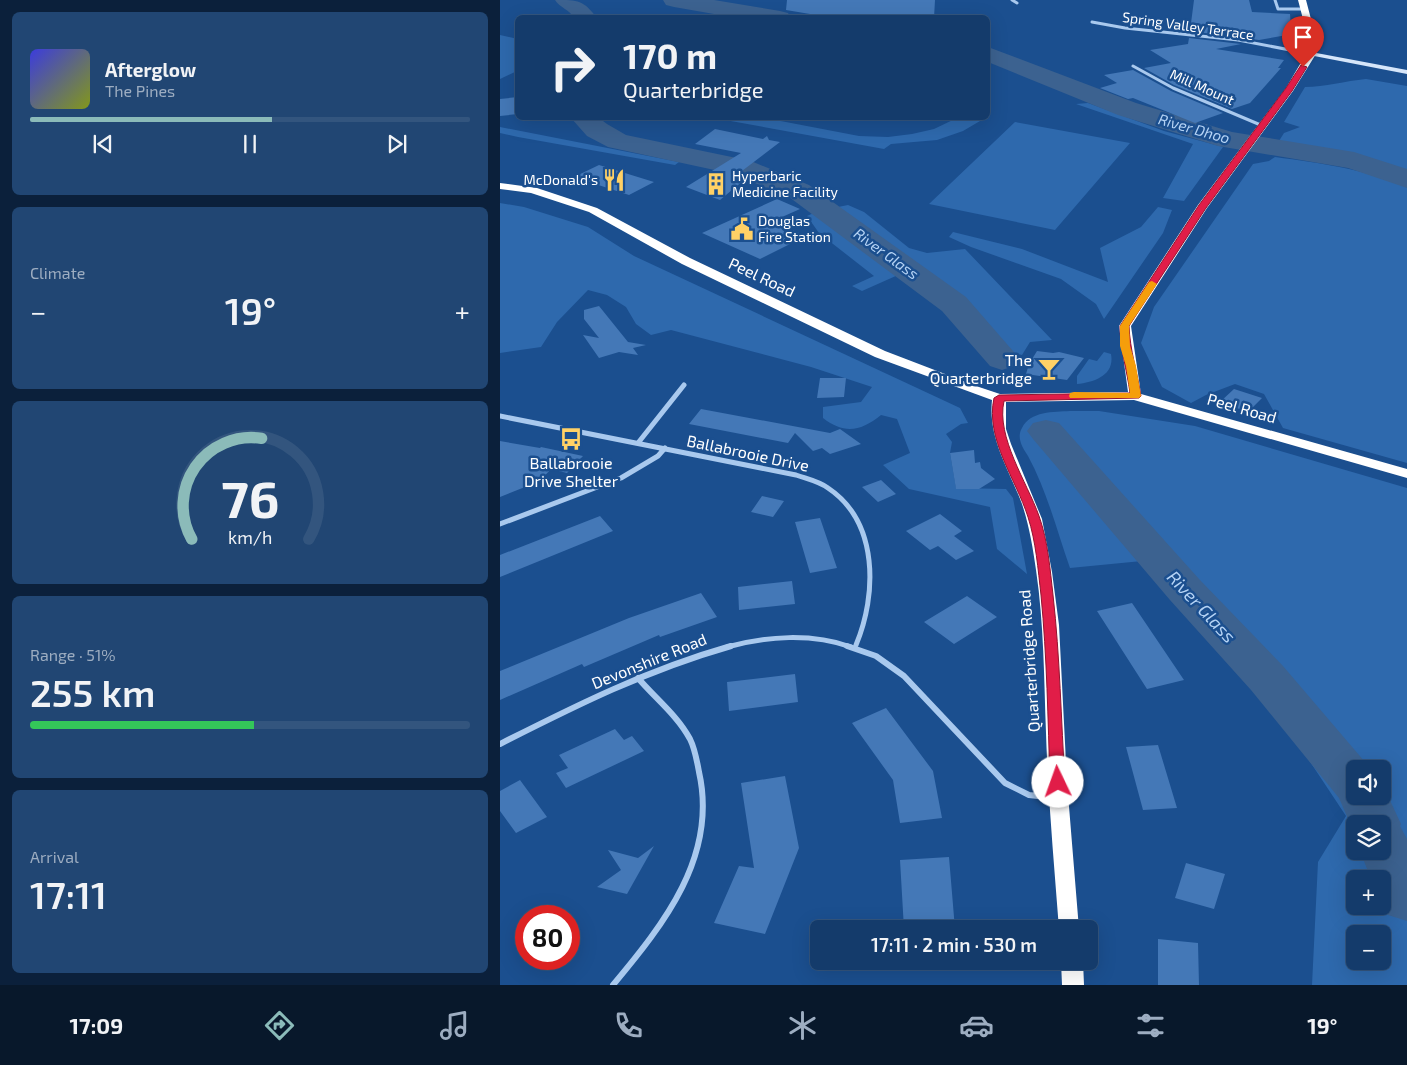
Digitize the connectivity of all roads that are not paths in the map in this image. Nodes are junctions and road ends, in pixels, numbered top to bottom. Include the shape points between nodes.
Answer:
1 (1012, 0) edge
2 (1275, 0) edge
3 (1302, 0) edge
4 (1017, 3) dead end
5 (1304, 9) junction
6 (1092, 22) dead end
7 (1311, 54) junction
8 (1134, 66) dead end
9 (1407, 72) edge
10 (1263, 126) junction
11 (500, 186) edge
12 (684, 385) dead end
13 (1136, 396) junction
14 (1005, 397) junction
15 (500, 416) edge
16 (638, 443) junction
17 (665, 448) junction
18 (1407, 474) edge
19 (500, 524) edge
20 (856, 645) junction
21 (638, 678) junction
22 (500, 744) edge
23 (1058, 798) junction
24 (1068, 920) edge
25 (1072, 970) edge
26 (613, 985) edge
27 (1073, 985) edge

1 - 4 street
2 - 5 street via 1278,9
3 - 5 highway
5 - 7 highway via 1313,42
6 - 7 street, Spring Valley Terrace via 1238,40
7 - 9 main road
7 - 10 highway
8 - 10 street, Mill Mount via 1173,88
10 - 13 highway via 1202,207 1125,326 1125,346
11 - 14 highway, Peel Road via 533,190 594,210 686,261 880,354 974,390
12 - 16 street
13 - 14 highway, Peel Road
13 - 18 highway, Peel Road
14 - 23 highway, Quarterbridge Road via 997,408 999,427 1034,517 1043,557 1050,622
15 - 16 street, Ballabrooie Drive
16 - 17 street, Ballabrooie Drive
17 - 19 street via 658,456 622,478
17 - 20 street, Ballabrooie Drive via 813,480 831,490 848,506 865,540 870,578 866,619
20 - 21 street, Devonshire Road via 812,638 762,640 709,650
20 - 23 street, Devonshire Road via 878,656 904,676 1005,783 1030,796
21 - 22 street, Devonshire Road
21 - 26 street via 690,739 702,774 705,808 691,872 669,914
23 - 24 highway, Quarterbridge Road
25 - 27 highway

